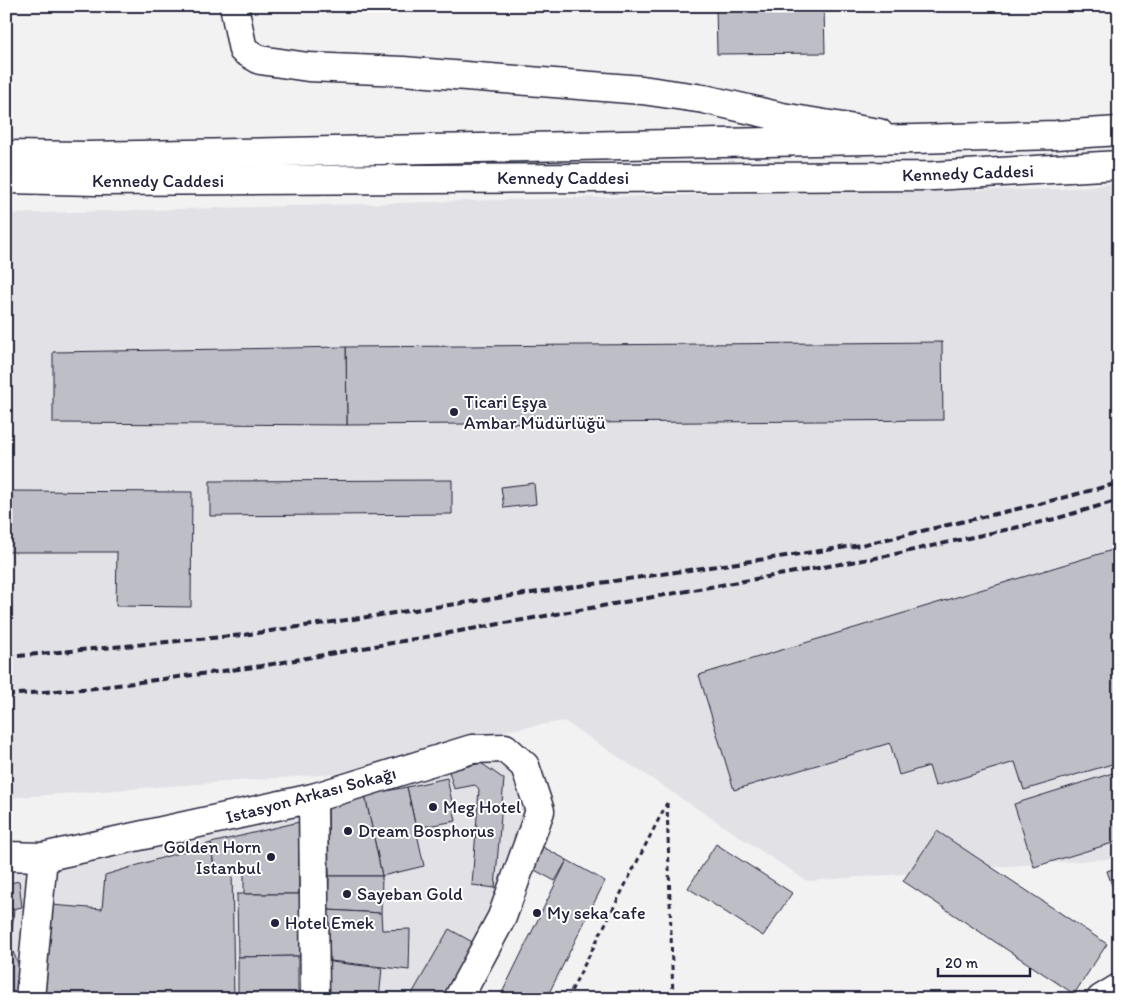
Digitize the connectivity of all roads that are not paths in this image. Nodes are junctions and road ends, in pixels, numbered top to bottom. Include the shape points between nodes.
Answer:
1 (234, 6) edge
2 (1119, 131) edge
3 (915, 139) junction
4 (6, 155) edge
5 (1119, 165) edge
6 (6, 179) edge
7 (313, 798) junction
8 (6, 856) edge
9 (43, 857) junction
10 (1119, 988) edge
11 (30, 999) edge
12 (315, 999) edge
13 (458, 999) edge
14 (1101, 999) edge

1 - 3 main road via 243,50 260,60 308,67 403,71 642,90
2 - 3 main road, Kennedy Caddesi
3 - 4 main road, Kennedy Caddesi
5 - 6 main road, Kennedy Caddesi via 933,176
7 - 9 main road, Istasyon Arkası Sokağı
7 - 12 main road
7 - 13 main road, Istasyon Arkası Sokağı via 472,750 506,748 525,766 540,811 502,917
8 - 9 main road, Istasyon Arkası Sokağı
9 - 11 main road
10 - 14 main road

